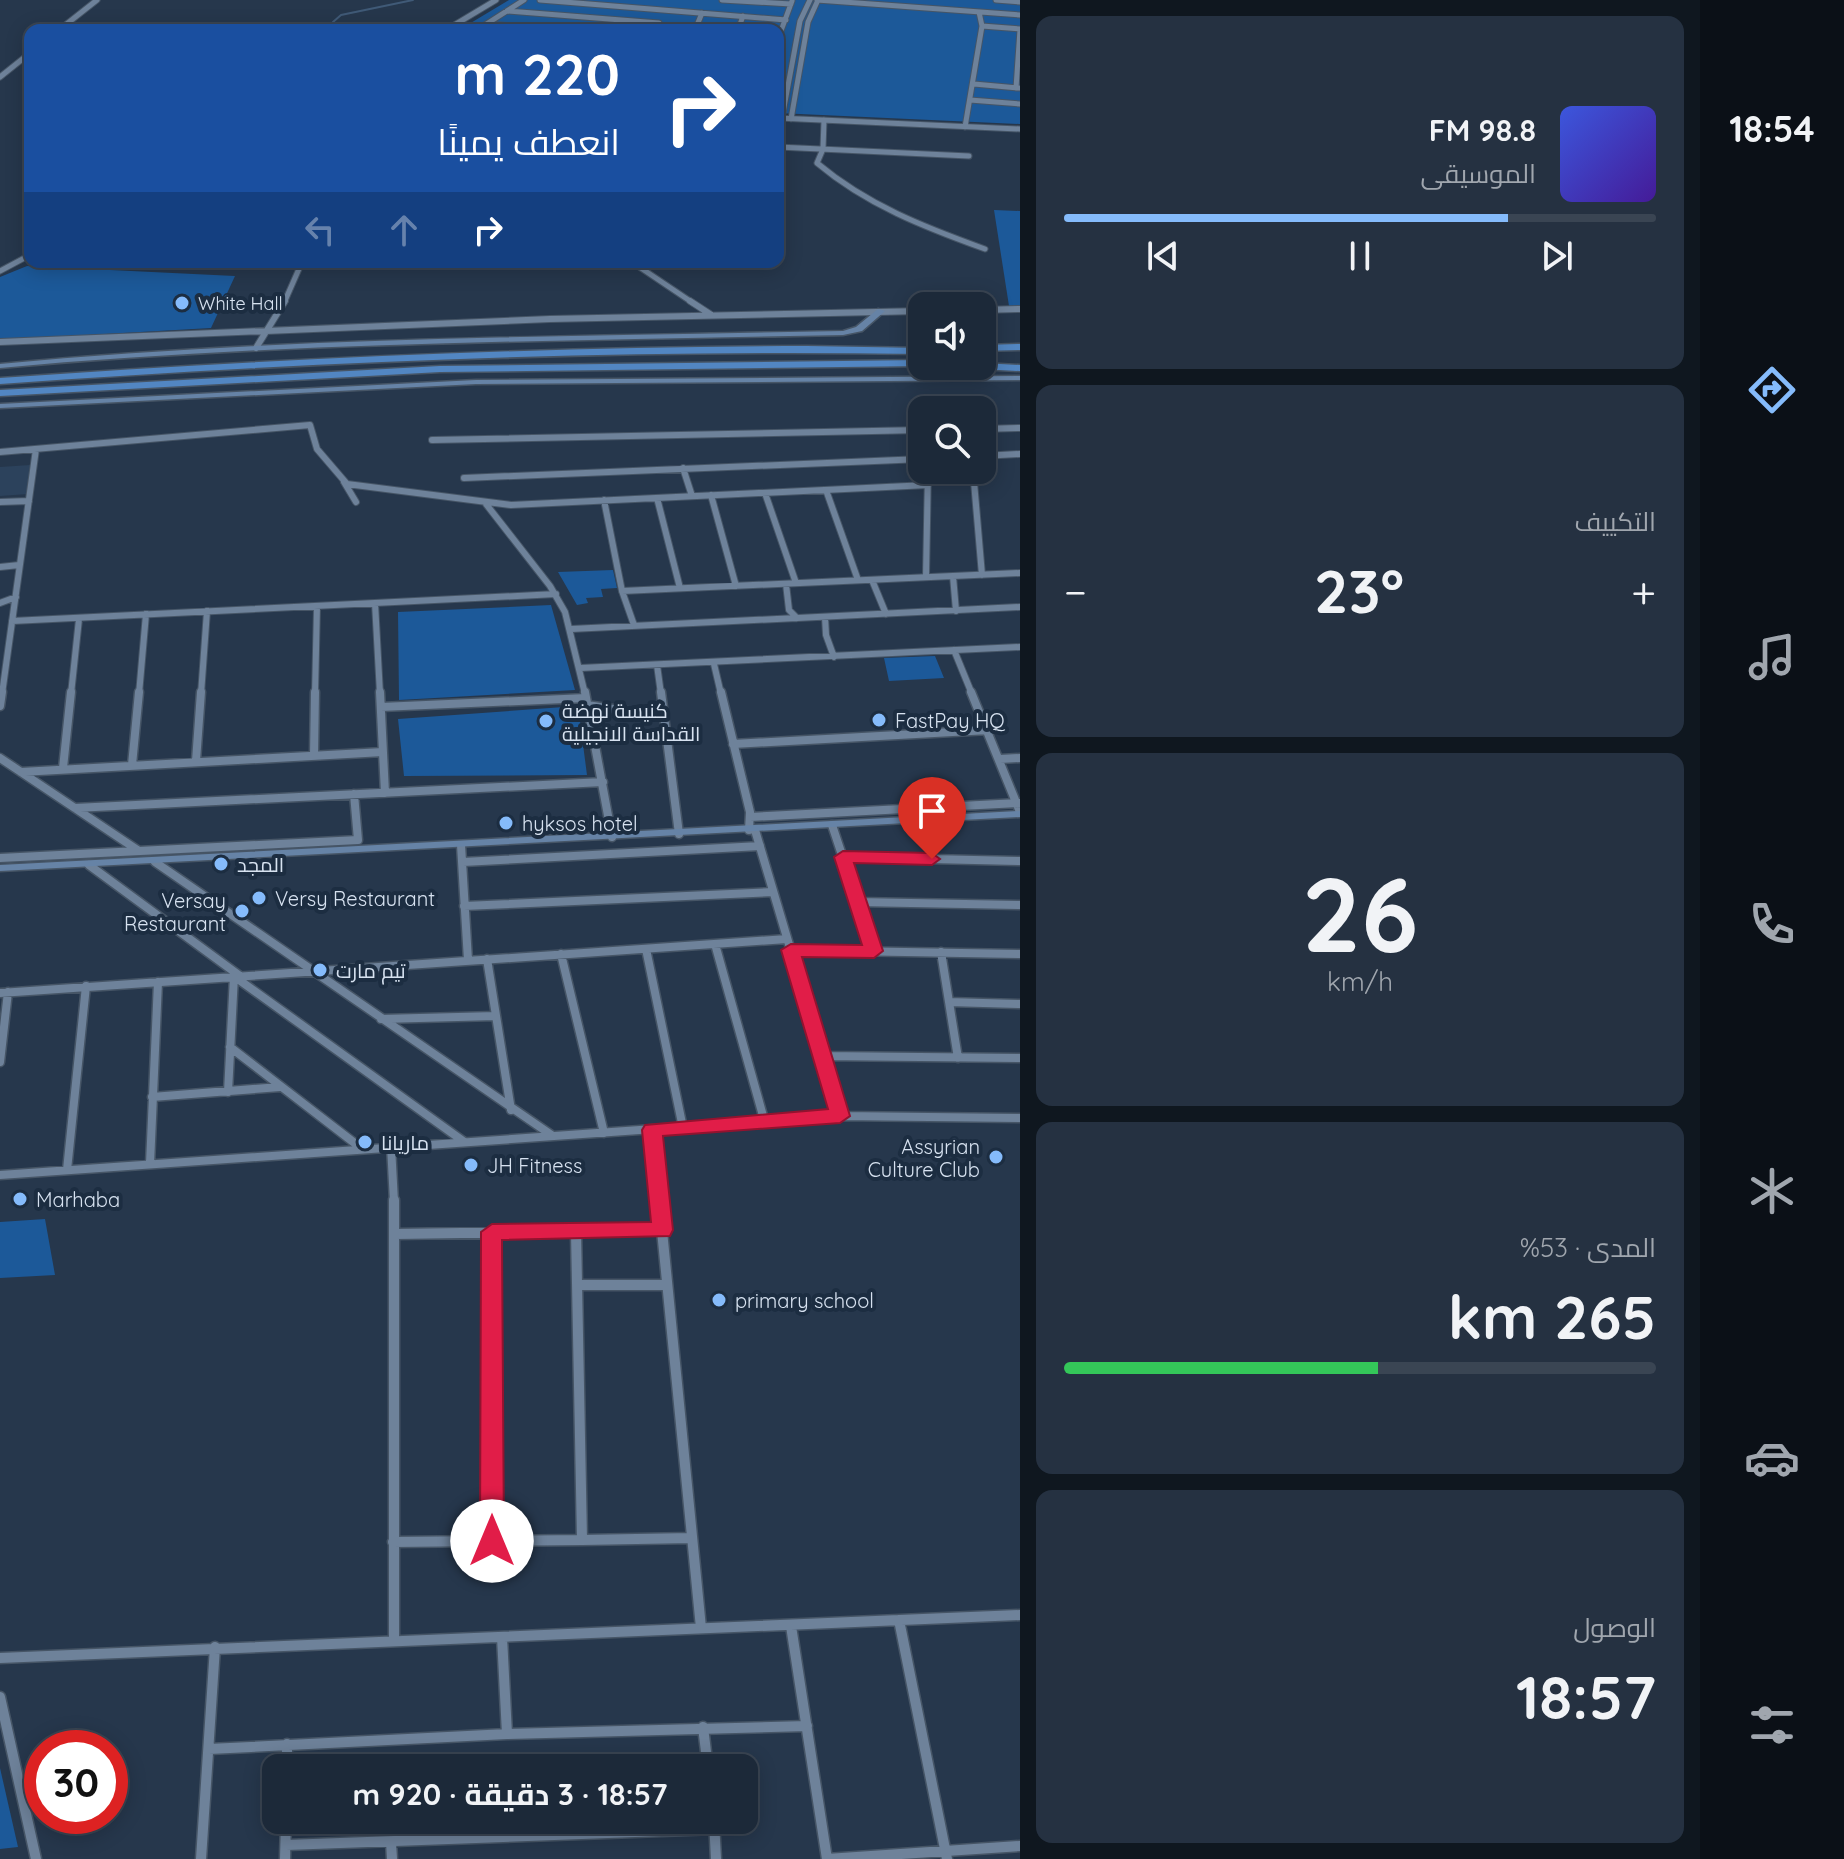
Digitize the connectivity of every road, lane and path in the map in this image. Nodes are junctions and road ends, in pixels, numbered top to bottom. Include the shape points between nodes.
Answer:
1 (97, 0) edge
2 (496, 0) edge
3 (524, 0) edge
4 (540, 0) edge
5 (653, 0) edge
6 (722, 0) edge
7 (810, 0) edge
8 (818, 0) edge
9 (907, 0) edge
10 (945, 0) edge
11 (996, 0) edge
12 (572, 1) edge
13 (792, 2) edge
14 (866, 2) edge
15 (1020, 2) edge
16 (614, 3) edge
17 (905, 7) junction
18 (649, 9) junction
19 (944, 9) junction
20 (666, 10) junction
21 (507, 11) junction
22 (979, 12) junction
23 (702, 13) junction
24 (1020, 15) edge
25 (743, 16) junction
26 (786, 20) junction
27 (659, 23) joint
28 (67, 24) edge
29 (456, 24) edge
30 (487, 24) edge
31 (697, 24) edge
32 (740, 24) edge
33 (784, 25) edge
34 (982, 26) junction
35 (1020, 29) edge
36 (24, 58) edge
37 (0, 77) edge
38 (974, 84) junction
39 (1018, 88) edge
40 (784, 89) edge
41 (970, 100) junction
42 (1020, 104) edge
43 (784, 118) edge
44 (791, 119) junction
45 (824, 120) junction
46 (965, 127) junction
47 (1020, 129) edge
48 (784, 147) edge
49 (823, 149) junction
50 (969, 156) dead end
51 (985, 249) dead end
52 (24, 258) edge
53 (299, 268) edge
54 (641, 268) edge
55 (0, 271) edge
56 (1020, 309) edge
57 (996, 310) edge
58 (881, 311) junction
59 (908, 311) edge
60 (710, 314) junction
61 (270, 329) junction
62 (0, 342) edge
63 (1020, 347) edge
64 (256, 348) junction
65 (996, 349) edge
66 (908, 350) edge
67 (996, 351) edge
68 (1020, 353) edge
69 (908, 363) edge
70 (996, 365) edge
71 (0, 366) edge
72 (1020, 366) edge
73 (1020, 378) edge
74 (0, 381) edge
75 (0, 393) edge
76 (0, 406) edge
77 (1020, 428) edge
78 (996, 429) edge
79 (908, 430) edge
80 (432, 440) dead end
81 (36, 449) junction
82 (0, 452) edge
83 (1020, 454) edge
84 (996, 455) edge
85 (908, 460) edge
86 (683, 468) junction
87 (464, 478) dead end
88 (343, 482) junction
89 (974, 484) edge
90 (928, 485) joint
91 (826, 490) junction
92 (765, 493) junction
93 (711, 495) junction
94 (692, 496) junction
95 (657, 498) junction
96 (604, 500) junction
97 (29, 501) junction
98 (0, 502) edge
99 (356, 502) dead end
100 (486, 504) junction
101 (19, 565) junction
102 (0, 566) edge
103 (1020, 573) edge
104 (982, 575) junction
105 (953, 576) junction
106 (926, 577) junction
107 (858, 580) junction
108 (872, 580) junction
109 (796, 583) junction
110 (786, 584) junction
111 (736, 586) junction
112 (680, 588) junction
113 (622, 591) junction
114 (556, 594) junction
115 (16, 597) junction
116 (0, 603) edge
117 (375, 603) junction
118 (317, 606) junction
119 (1020, 607) edge
120 (207, 611) junction
121 (956, 611) junction
122 (146, 614) junction
123 (886, 614) junction
124 (825, 617) junction
125 (797, 618) junction
126 (79, 619) junction
127 (12, 621) junction
128 (634, 625) junction
129 (571, 629) junction
130 (1020, 647) edge
131 (954, 650) junction
132 (834, 657) junction
133 (714, 664) junction
134 (657, 665) junction
135 (580, 668) junction
136 (586, 702) junction
137 (0, 706) edge
138 (381, 707) junction
139 (664, 717) junction
140 (989, 730) junction
141 (733, 744) junction
142 (383, 752) junction
143 (314, 755) junction
144 (0, 758) edge
145 (1020, 758) edge
146 (1000, 759) junction
147 (196, 761) junction
148 (132, 765) junction
149 (63, 768) junction
150 (21, 772) junction
151 (603, 782) junction
152 (385, 793) junction
153 (354, 794) junction
154 (75, 808) junction
155 (1019, 808) edge
156 (750, 817) junction
157 (832, 825) junction
158 (752, 830) junction
159 (679, 834) junction
160 (612, 837) junction
161 (461, 845) junction
162 (760, 846) junction
163 (139, 851) junction
164 (843, 857) junction
165 (0, 858) edge
166 (1020, 861) edge
167 (155, 862) junction
168 (463, 862) junction
169 (89, 865) junction
170 (0, 868) edge
171 (773, 892) junction
172 (858, 902) junction
173 (1020, 905) edge
174 (464, 906) junction
175 (787, 939) junction
176 (715, 944) junction
177 (646, 949) junction
178 (791, 950) junction
179 (874, 951) junction
180 (941, 952) junction
181 (561, 954) junction
182 (1020, 954) edge
183 (487, 959) junction
184 (468, 960) junction
185 (311, 971) junction
186 (237, 976) junction
187 (158, 982) junction
188 (86, 986) junction
189 (4, 992) edge
190 (949, 1002) junction
191 (1020, 1004) edge
192 (496, 1016) junction
193 (380, 1019) junction
194 (230, 1047) junction
195 (822, 1056) junction
196 (958, 1058) junction
197 (1020, 1058) edge
198 (0, 1062) edge
199 (280, 1087) junction
200 (228, 1092) junction
201 (152, 1097) junction
202 (511, 1110) junction
203 (840, 1116) junction
204 (1020, 1118) edge
205 (765, 1123) junction
206 (683, 1128) junction
207 (652, 1130) junction
208 (604, 1133) junction
209 (553, 1136) junction
210 (463, 1141) junction
211 (391, 1146) junction
212 (361, 1148) junction
213 (150, 1164) junction
214 (67, 1170) junction
215 (0, 1175) edge
216 (663, 1230) junction
217 (492, 1232) junction
218 (576, 1232) junction
219 (396, 1234) junction
220 (578, 1285) junction
221 (667, 1285) junction
222 (691, 1538) junction
223 (582, 1540) junction
224 (492, 1541) junction
225 (393, 1542) junction
226 (1020, 1615) edge
227 (899, 1620) junction
228 (791, 1626) junction
229 (701, 1628) junction
230 (502, 1637) junction
231 (394, 1640) junction
232 (215, 1647) junction
233 (0, 1658) edge
234 (0, 1697) edge
235 (807, 1726) junction
236 (703, 1727) junction
237 (507, 1734) junction
238 (287, 1744) junction
239 (209, 1749) junction
240 (287, 1754) edge
241 (706, 1754) edge
242 (286, 1834) edge
243 (535, 1834) edge
244 (715, 1834) edge
245 (391, 1842) junction
246 (286, 1845) junction
247 (1020, 1846) edge
248 (946, 1854) edge
249 (36, 1859) edge
250 (201, 1859) edge
251 (285, 1859) edge
252 (392, 1859) edge
253 (716, 1859) edge
254 (827, 1859) edge

1 - 28 street
2 - 29 street
3 - 21 street
4 - 12 street
5 - 18 street
6 - 13 street
7 - 40 street
8 - 14 street
8 - 44 street via 808,22
9 - 17 street
10 - 19 street
11 - 15 street
12 - 16 street
13 - 26 street
14 - 17 street
16 - 18 street
17 - 19 street
18 - 20 street
19 - 22 street
20 - 23 street
20 - 27 street
21 - 27 street
21 - 30 street
22 - 24 street
22 - 34 street
23 - 25 street
23 - 31 street
25 - 26 street
25 - 32 street
26 - 33 street
34 - 35 street
34 - 38 street
35 - 39 street
36 - 37 street
38 - 39 street
38 - 41 street
41 - 42 street
41 - 46 street
43 - 44 street
44 - 45 street
45 - 46 street
45 - 49 street
46 - 47 street
48 - 49 street
49 - 50 street
49 - 51 street via 817,163 842,184 896,216
52 - 55 street
53 - 61 street
54 - 60 street
56 - 57 street
58 - 59 street
58 - 60 street
58 - 64 street via 859,329 843,333
60 - 61 street
61 - 62 street
61 - 64 street
63 - 65 highway
64 - 71 street
66 - 74 highway via 389,359
67 - 68 highway
69 - 75 highway via 440,369
70 - 72 highway
73 - 76 street via 518,380
77 - 78 street
79 - 80 street
81 - 82 street
81 - 88 street via 310,425 317,449
81 - 97 street
83 - 84 street
85 - 86 street
86 - 87 street
86 - 94 street
88 - 99 street
88 - 100 street via 362,489
89 - 104 street
90 - 91 street
90 - 106 street
91 - 92 street
91 - 107 street
92 - 93 street
92 - 109 street
93 - 94 street
93 - 111 street
94 - 95 street
95 - 96 street
95 - 112 street
96 - 100 street
96 - 113 street
97 - 98 street
97 - 101 street
100 - 114 street
101 - 102 street
101 - 115 street
103 - 104 street
104 - 105 street
105 - 106 street
105 - 121 street
106 - 108 street
107 - 108 street
107 - 109 street
108 - 123 street
109 - 110 street
110 - 111 street
110 - 125 street via 789,610
111 - 112 street
112 - 113 street
113 - 128 street
114 - 117 street
114 - 129 street
115 - 116 street
115 - 127 street
117 - 118 street
117 - 138 street
118 - 120 street
118 - 143 street
119 - 121 street
120 - 122 street
120 - 147 street
121 - 123 street
122 - 126 street
122 - 148 street
123 - 124 street
124 - 125 street
124 - 132 street
125 - 128 street
126 - 127 street
126 - 149 street
127 - 137 street
128 - 129 street
129 - 135 street
130 - 131 street
131 - 132 street
131 - 140 street
132 - 133 street
133 - 134 street
133 - 141 street
134 - 135 street
134 - 139 street
135 - 136 street
136 - 138 street
136 - 139 street
136 - 151 street
138 - 142 street
139 - 159 street
140 - 141 street
140 - 146 street
141 - 156 street
142 - 143 street
142 - 152 street
143 - 147 street
144 - 150 street
145 - 146 street
146 - 155 street
147 - 148 street
148 - 149 street
149 - 150 street
150 - 154 street
151 - 152 street
151 - 160 street
152 - 153 street
153 - 154 street
153 - 163 street via 358,840
154 - 163 street
155 - 156 street
155 - 157 street
156 - 158 street
157 - 158 street
157 - 164 street
158 - 159 street
158 - 162 street
159 - 160 street
160 - 161 street
161 - 167 street
161 - 168 street
162 - 168 street
162 - 171 street
163 - 165 street
164 - 166 street
164 - 172 street
167 - 169 street
167 - 185 street
168 - 174 street
169 - 170 street
169 - 186 street
171 - 174 street
171 - 175 street
172 - 173 street
172 - 179 street
174 - 184 street
175 - 176 street
175 - 178 street
176 - 177 street
176 - 205 street
177 - 181 street
177 - 206 street
178 - 179 street
178 - 195 street
179 - 180 street
180 - 182 street
180 - 190 street
181 - 183 street
181 - 208 street
183 - 184 street
183 - 192 street
184 - 185 street
185 - 186 street
185 - 193 street
186 - 187 street
186 - 194 street
186 - 210 street
187 - 188 street
187 - 201 street
188 - 189 street
188 - 214 street
189 - 198 street
190 - 191 street
190 - 196 street
192 - 193 street
192 - 202 street
193 - 202 street
194 - 199 street
194 - 200 street
195 - 196 street
195 - 203 street
196 - 197 street
199 - 200 street
199 - 212 street
200 - 201 street
201 - 213 street
202 - 209 street
203 - 204 street
203 - 205 street
205 - 206 street
206 - 207 street
207 - 208 street
207 - 216 street
208 - 209 street
209 - 210 street
210 - 211 street
211 - 212 street
211 - 219 street
212 - 213 street
213 - 214 street
214 - 215 street
216 - 218 street
216 - 221 street
217 - 218 street
217 - 219 street
217 - 224 street
218 - 220 street
219 - 225 street
220 - 221 street
220 - 223 street
221 - 222 street
222 - 223 street
222 - 229 street
223 - 224 street
224 - 225 street
225 - 231 street
226 - 227 street
227 - 228 street
227 - 248 street
228 - 229 street
228 - 235 street
229 - 230 street
230 - 231 street
230 - 237 street
231 - 232 street
232 - 233 street
232 - 239 street
234 - 249 street
235 - 236 street
235 - 254 street
236 - 237 street
236 - 241 street
237 - 238 street
238 - 239 street
238 - 240 street
239 - 250 street
242 - 246 street
243 - 245 street
244 - 253 street
245 - 246 street
245 - 252 street
246 - 251 street
247 - 248 street
248 - 254 street

